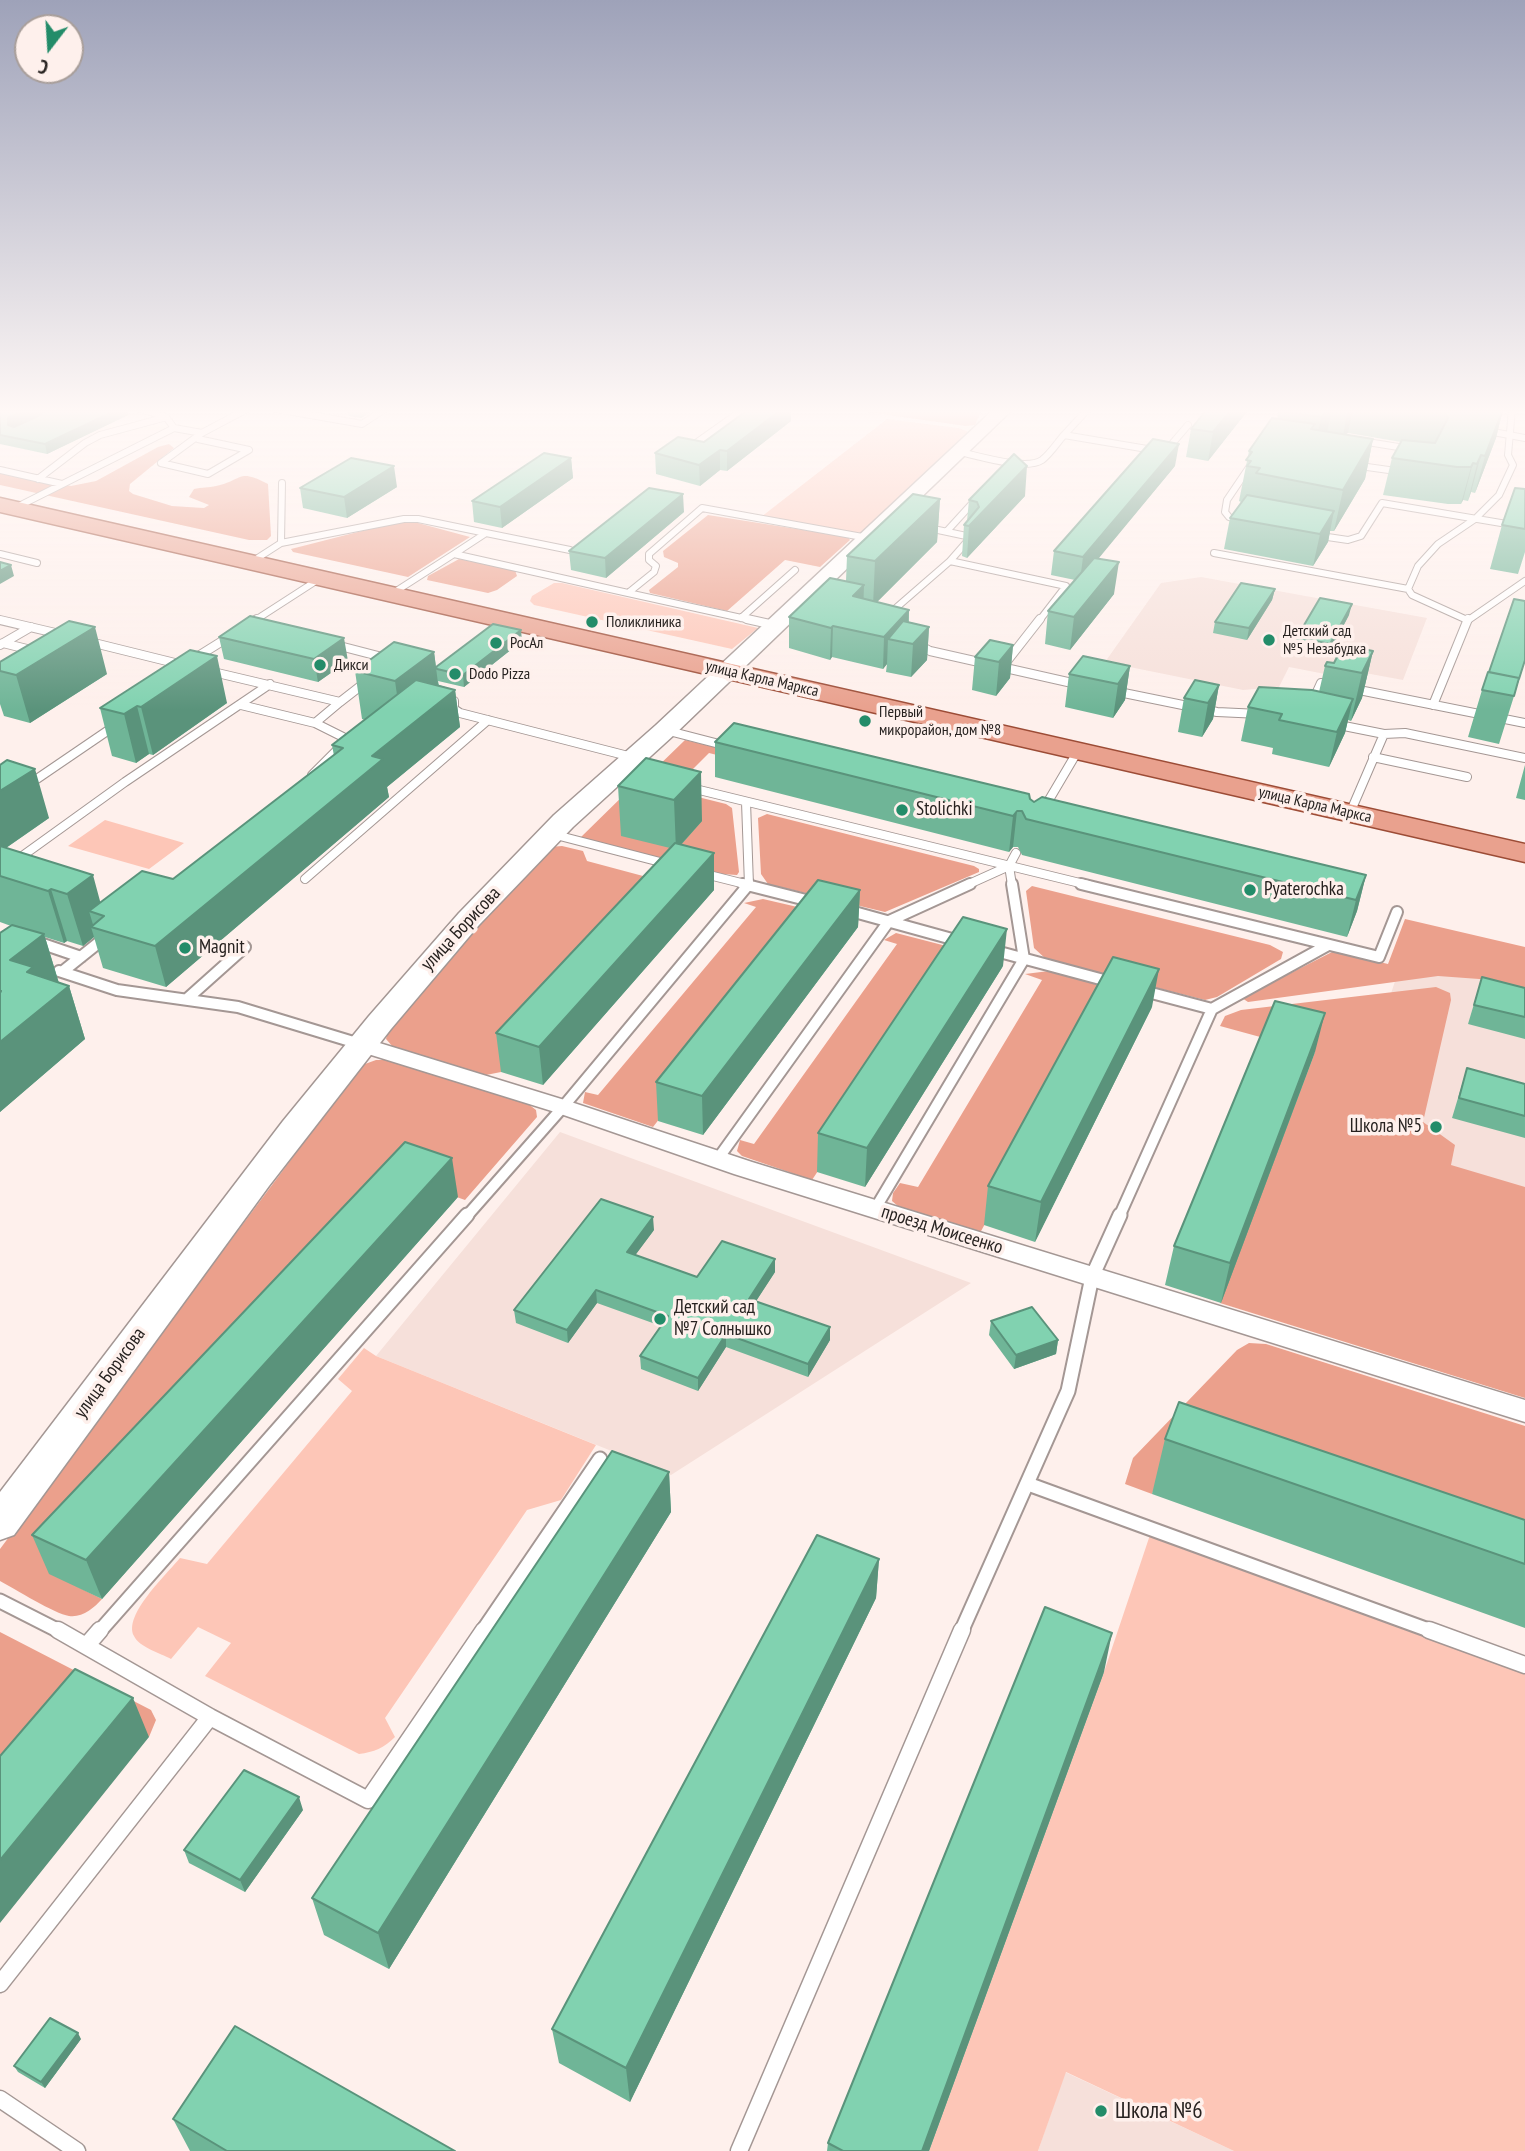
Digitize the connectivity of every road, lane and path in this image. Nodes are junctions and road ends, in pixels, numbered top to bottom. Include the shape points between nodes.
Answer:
1 (22, 509) edge
2 (282, 509) edge
3 (700, 509) edge
4 (710, 509) edge
5 (903, 509) edge
6 (966, 509) edge
7 (1225, 509) edge
8 (1378, 509) edge
9 (1419, 509) edge
10 (1485, 509) edge
11 (1475, 519) junction
12 (1250, 523) edge
13 (920, 526) edge
14 (1525, 527) edge
15 (947, 531) junction
16 (1301, 532) edge
17 (486, 533) junction
18 (867, 538) junction
19 (281, 543) junction
20 (570, 550) edge
21 (1214, 553) dead end
22 (0, 554) edge
23 (454, 554) junction
24 (950, 561) junction
25 (37, 563) dead end
26 (250, 563) junction
27 (796, 570) dead end
28 (319, 579) junction
29 (1525, 581) edge
30 (1408, 589) junction
31 (628, 593) junction
32 (390, 595) junction
33 (876, 612) edge
34 (888, 615) junction
35 (741, 618) junction
36 (0, 620) edge
37 (1467, 620) junction
38 (882, 621) edge
39 (774, 625) junction
40 (246, 626) junction
41 (31, 627) junction
42 (259, 629) edge
43 (913, 635) edge
44 (85, 641) junction
45 (324, 643) edge
46 (1, 644) edge
47 (76, 646) edge
48 (47, 654) edge
49 (184, 665) junction
50 (1002, 667) junction
51 (727, 671) junction
52 (218, 673) junction
53 (205, 676) edge
54 (270, 684) junction
55 (1090, 686) edge
56 (1102, 689) edge
57 (449, 691) edge
58 (340, 702) junction
59 (241, 705) junction
60 (1433, 705) junction
61 (1273, 715) edge
62 (1305, 718) edge
63 (488, 720) junction
64 (1318, 720) edge
65 (1525, 721) edge
66 (122, 722) edge
67 (315, 723) junction
68 (665, 730) junction
69 (1384, 734) junction
70 (738, 749) edge
71 (1079, 749) junction
72 (1373, 757) junction
73 (1525, 758) edge
74 (626, 766) junction
75 (1467, 777) dead end
76 (304, 781) edge
77 (674, 784) edge
78 (18, 792) edge
79 (746, 802) junction
80 (1350, 813) junction
81 (1035, 824) edge
82 (552, 834) junction
83 (1016, 853) dead end
84 (1525, 853) edge
85 (1009, 866) junction
86 (678, 867) edge
87 (692, 870) edge
88 (23, 871) edge
89 (305, 879) dead end
90 (750, 885) junction
91 (826, 905) edge
92 (838, 908) edge
93 (1397, 912) dead end
94 (889, 921) junction
95 (112, 933) edge
96 (23, 938) edge
97 (1328, 945) junction
98 (245, 947) dead end
99 (81, 957) junction
100 (1024, 959) junction
101 (50, 968) dead end
102 (62, 972) junction
103 (188, 998) junction
104 (1212, 1009) junction
105 (360, 1044) junction
106 (563, 1107) junction
107 (718, 1160) junction
108 (875, 1209) junction
109 (1093, 1277) junction
110 (1525, 1411) edge
111 (600, 1459) dead end
112 (1028, 1484) junction
113 (0, 1522) edge
114 (0, 1601) edge
115 (87, 1645) junction
116 (1525, 1665) edge
117 (210, 1717) junction
118 (0, 1984) edge
119 (0, 2099) edge
120 (77, 2151) edge
121 (739, 2151) edge

1 - 26 main road, улица Карла Маркса
2 - 19 lane
3 - 31 lane via 649,554 656,566 654,572
4 - 18 lane
5 - 18 street, улица Борисова
6 - 15 lane
7 - 12 lane via 1229,517
8 - 16 lane via 1361,536 1354,539
9 - 11 lane
10 - 11 lane
11 - 14 lane
11 - 30 lane via 1438,544 1418,566
13 - 15 lane
15 - 24 lane via 971,537
17 - 19 lane via 404,519
17 - 20 lane
17 - 23 lane
18 - 39 street, улица Борисова via 808,598
19 - 26 lane
21 - 30 lane
22 - 25 lane
23 - 31 lane
23 - 32 lane
24 - 34 lane
24 - 50 lane via 1066,586
26 - 28 main road, улица Карла Маркса
27 - 35 lane
28 - 32 main road, улица Карла Маркса
28 - 40 lane
29 - 37 lane
30 - 37 lane
31 - 35 lane
32 - 51 main road, улица Карла Маркса
33 - 34 lane
34 - 38 lane
35 - 39 lane
36 - 41 lane
37 - 60 lane
39 - 51 street, улица Борисова
40 - 42 lane
40 - 49 lane
41 - 44 lane
41 - 46 lane
43 - 50 lane via 930,651
44 - 47 lane
44 - 49 lane
45 - 58 lane via 386,658 378,671
46 - 48 lane
49 - 52 lane
50 - 55 lane
51 - 68 street, улица Борисова
51 - 71 main road, улица Карла Маркса
52 - 53 lane
52 - 54 lane
54 - 58 lane
54 - 59 lane
56 - 61 lane via 1217,712
57 - 63 lane via 456,695 454,709
58 - 67 lane
59 - 67 lane
59 - 88 lane via 14,859 14,868
60 - 62 lane via 1321,683
60 - 65 lane
63 - 74 lane
63 - 89 lane
64 - 69 lane
66 - 78 lane
67 - 76 lane via 343,737 341,746
68 - 70 lane
68 - 74 street, улица Борисова
69 - 72 lane
69 - 73 lane via 1405,733
71 - 80 main road, улица Карла Маркса
71 - 81 lane
72 - 75 lane
72 - 80 lane
74 - 82 street, улица Борисова
77 - 79 lane
79 - 85 lane
79 - 90 lane
80 - 84 main road, улица Карла Маркса
82 - 86 lane
82 - 105 street, улица Борисова via 455,932
83 - 85 lane
85 - 94 lane
85 - 97 lane
85 - 100 lane
87 - 90 lane
90 - 91 lane
90 - 106 lane
92 - 94 lane
93 - 97 lane via 1379,957
94 - 100 lane
94 - 107 lane
95 - 99 lane
96 - 99 lane
97 - 104 lane
98 - 103 lane
99 - 102 lane
100 - 104 lane
100 - 108 lane
101 - 102 lane
102 - 103 lane via 117,990
103 - 105 lane via 243,1008
104 - 109 lane
105 - 106 street, проезд Моисеенко
105 - 113 street, улица Борисова via 220,1224
106 - 107 street, проезд Моисеенко
106 - 115 lane
107 - 108 street, проезд Моисеенко
108 - 109 street, проезд Моисеенко
109 - 110 street, проезд Моисеенко
109 - 112 lane via 1068,1391
111 - 117 lane via 368,1800
112 - 116 lane
112 - 121 lane
114 - 115 lane
115 - 117 lane
117 - 118 lane
119 - 120 lane

